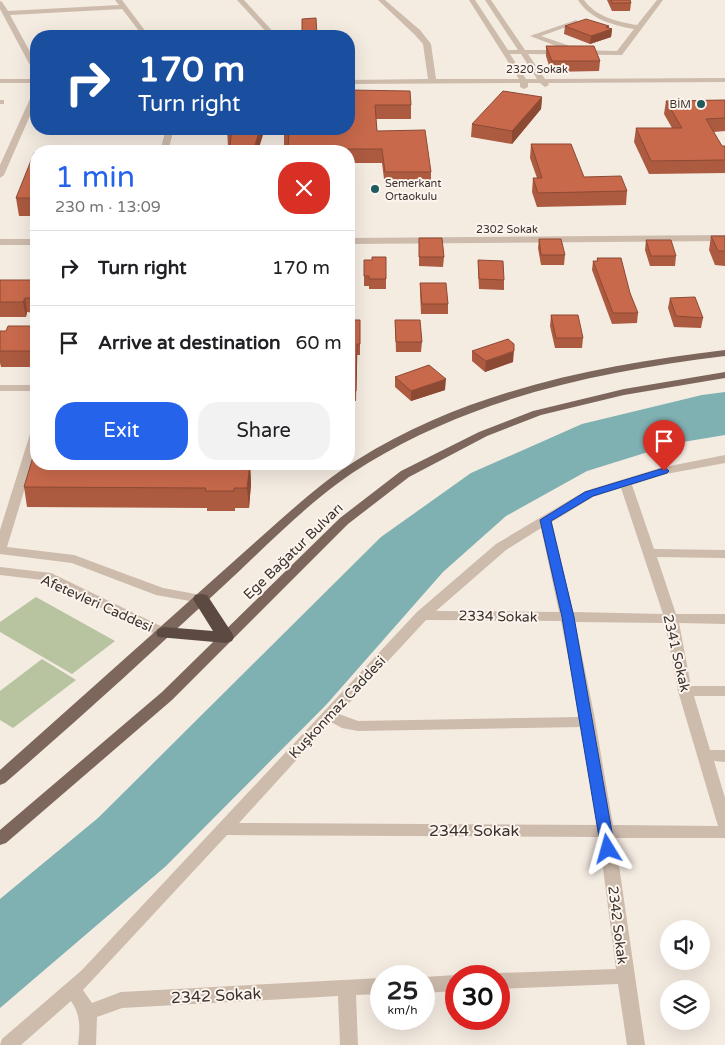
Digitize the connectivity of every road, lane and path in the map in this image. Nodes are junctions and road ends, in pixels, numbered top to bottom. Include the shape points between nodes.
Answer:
1 (118, 0) edge
2 (240, 0) edge
3 (381, 0) edge
4 (472, 0) edge
5 (488, 0) edge
6 (581, 0) edge
7 (660, 0) edge
8 (0, 3) edge
9 (123, 7) junction
10 (6, 13) junction
11 (576, 22) edge
12 (638, 27) junction
13 (141, 30) edge
14 (268, 30) edge
15 (506, 52) junction
16 (521, 52) junction
17 (580, 52) junction
18 (30, 58) edge
19 (725, 80) edge
20 (0, 81) edge
21 (30, 81) edge
22 (432, 81) junction
23 (355, 82) edge
24 (524, 84) junction
25 (543, 84) junction
26 (0, 87) edge
27 (30, 87) edge
28 (355, 87) edge
29 (725, 87) edge
30 (30, 108) edge
31 (0, 175) edge
32 (725, 238) edge
33 (355, 241) edge
34 (0, 242) edge
35 (30, 242) edge
36 (725, 352) edge
37 (725, 375) edge
38 (0, 388) edge
39 (30, 388) edge
40 (30, 453) edge
41 (725, 459) edge
42 (355, 466) edge
43 (350, 470) edge
44 (625, 483) junction
45 (545, 520) junction
46 (0, 550) edge
47 (649, 554) junction
48 (725, 554) edge
49 (0, 571) edge
50 (201, 599) junction
51 (422, 615) junction
52 (568, 617) junction
53 (671, 618) junction
54 (725, 619) edge
55 (164, 633) junction
56 (226, 637) junction
57 (685, 691) junction
58 (725, 691) edge
59 (330, 715) junction
60 (586, 722) junction
61 (704, 755) junction
62 (725, 756) edge
63 (0, 780) edge
64 (725, 824) edge
65 (224, 829) junction
66 (606, 831) junction
67 (725, 832) edge
68 (0, 839) edge
69 (624, 976) junction
70 (510, 981) edge
71 (370, 987) edge
72 (347, 988) junction
73 (72, 989) junction
74 (88, 1013) junction
75 (8, 1045) edge
76 (87, 1045) edge
77 (348, 1045) edge
78 (636, 1045) edge

1 - 9 street
2 - 14 street
3 - 22 street via 427,44
4 - 15 street
5 - 16 street
6 - 12 street via 584,6 615,24
7 - 12 street via 649,8
8 - 10 street
9 - 10 street
9 - 13 street
10 - 18 street
11 - 17 street via 534,36
12 - 17 street via 619,53
15 - 16 street
15 - 24 street
16 - 17 street
16 - 25 street
19 - 25 street, 2320 Sokak
20 - 21 street
22 - 23 street, 2320 Sokak
22 - 24 street, 2320 Sokak
24 - 25 street, 2320 Sokak
24 - 28 street, 2320 Sokak
25 - 29 street, 2320 Sokak
26 - 27 street
30 - 31 street
32 - 33 street, 2302 Sokak
34 - 35 street
36 - 42 main road, Ege Bağatur Bulvarı via 591,374 506,396 426,427
37 - 56 main road, Ege Bağatur Bulvarı via 624,392 537,413 483,434 405,474 344,521
38 - 39 street
40 - 46 street
41 - 44 street, Kuşkonmaz Caddesi via 664,471
43 - 50 main road, Ege Bağatur Bulvarı via 302,508
44 - 45 street, Kuşkonmaz Caddesi via 589,494
44 - 47 street, 2341 Sokak
45 - 51 street, Kuşkonmaz Caddesi via 501,547
45 - 52 street, 2342 Sokak
46 - 50 street, Afetevleri Caddesi via 74,560 161,592
47 - 48 street
47 - 53 street, 2341 Sokak
49 - 55 street, Afetevleri Caddesi via 46,576
50 - 55 main road, Ege Bağatur Bulvarı
50 - 56 highway
51 - 52 street, 2334 Sokak
51 - 59 street, Kuşkonmaz Caddesi
52 - 53 street, 2334 Sokak
52 - 60 street, 2342 Sokak
53 - 54 street, 2334 Sokak
53 - 57 street, 2341 Sokak
55 - 56 highway
55 - 63 main road, Ege Bağatur Bulvarı
56 - 68 main road, Ege Bağatur Bulvarı via 167,696
57 - 58 street
57 - 61 street, 2341 Sokak
59 - 60 street via 338,721 358,726
59 - 65 street, Kuşkonmaz Caddesi
60 - 66 street, 2342 Sokak
61 - 62 street
61 - 64 street, 2341 Sokak
65 - 66 street, 2344 Sokak
65 - 73 street, Kuşkonmaz Caddesi
66 - 67 street, 2344 Sokak
66 - 69 street, 2342 Sokak
69 - 70 street, 2342 Sokak
69 - 78 street, 2342 Sokak
71 - 72 street, 2342 Sokak
72 - 74 street, 2342 Sokak via 121,1000
72 - 77 street
73 - 74 street
73 - 75 street, Kuşkonmaz Caddesi
74 - 76 street

